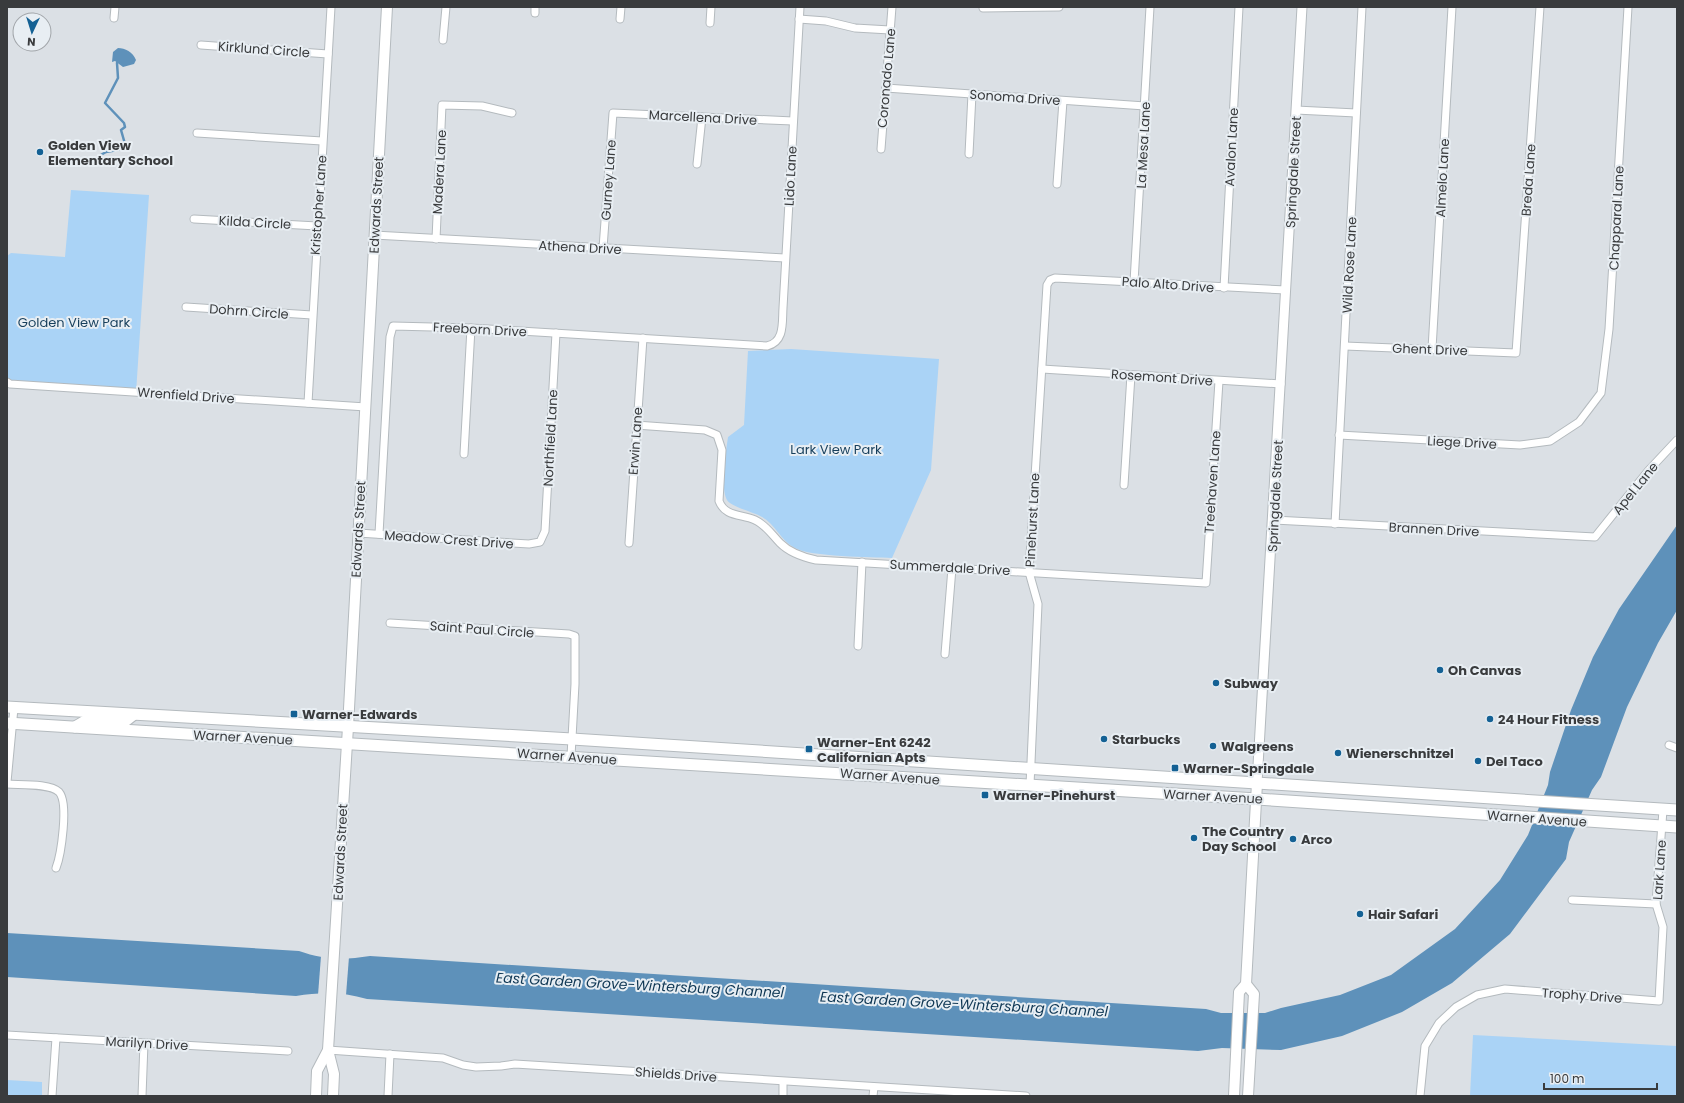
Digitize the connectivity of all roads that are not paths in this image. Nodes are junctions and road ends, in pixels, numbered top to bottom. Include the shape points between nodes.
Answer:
1 (115, 7) edge
2 (331, 7) edge
3 (387, 7) edge
4 (446, 7) edge
5 (621, 7) edge
6 (711, 7) edge
7 (800, 7) edge
8 (892, 7) edge
9 (1059, 7) edge
10 (1150, 7) edge
11 (1238, 7) edge
12 (1302, 7) edge
13 (1362, 7) edge
14 (1452, 7) edge
15 (1540, 7) edge
16 (1628, 7) edge
17 (983, 8) dead end
18 (114, 18) dead end
19 (620, 19) dead end
20 (799, 19) junction
21 (710, 23) dead end
22 (890, 30) junction
23 (443, 40) dead end
24 (201, 45) dead end
25 (328, 54) junction
26 (886, 88) junction
27 (972, 94) junction
28 (1063, 100) junction
29 (1145, 106) junction
30 (1296, 110) junction
31 (512, 113) dead end
32 (613, 113) joint
33 (1356, 114) junction
34 (702, 117) junction
35 (793, 121) junction
36 (198, 133) dead end
37 (322, 141) junction
38 (881, 149) dead end
39 (969, 154) dead end
40 (697, 164) dead end
41 (1057, 184) dead end
42 (194, 219) dead end
43 (317, 226) junction
44 (374, 235) junction
45 (436, 239) junction
46 (603, 248) junction
47 (785, 258) junction
48 (1050, 280) joint
49 (1134, 282) junction
50 (1224, 288) junction
51 (1286, 290) junction
52 (186, 307) dead end
53 (312, 315) junction
54 (471, 328) junction
55 (556, 333) junction
56 (642, 338) junction
57 (775, 343) joint
58 (1345, 346) junction
59 (1432, 349) junction
60 (1516, 353) joint
61 (1042, 369) junction
62 (1131, 375) junction
63 (1219, 381) junction
64 (7, 382) edge
65 (1281, 384) junction
66 (308, 403) junction
67 (366, 407) junction
68 (1579, 422) joint
69 (636, 425) junction
70 (1339, 435) junction
71 (1677, 440) edge
72 (464, 454) dead end
73 (1124, 485) dead end
74 (1274, 520) junction
75 (1334, 524) junction
76 (358, 533) junction
77 (379, 534) junction
78 (1595, 537) joint
79 (540, 542) joint
80 (629, 543) dead end
81 (862, 562) junction
82 (952, 568) junction
83 (1029, 572) junction
84 (1206, 583) joint
85 (390, 623) dead end
86 (858, 646) dead end
87 (945, 654) dead end
88 (10, 708) edge
89 (133, 715) junction
90 (197, 719) junction
91 (10, 723) edge
92 (348, 727) junction
93 (75, 728) junction
94 (132, 731) junction
95 (572, 739) junction
96 (347, 742) junction
97 (1669, 745) dead end
98 (1677, 748) edge
99 (571, 756) junction
100 (1030, 768) junction
101 (1157, 778) junction
102 (7, 783) edge
103 (1258, 784) junction
104 (1030, 785) junction
105 (1096, 789) junction
106 (1451, 796) junction
107 (1257, 799) junction
108 (1542, 801) junction
109 (1663, 810) junction
110 (1677, 810) edge
111 (1450, 812) junction
112 (1501, 816) junction
113 (1662, 826) junction
114 (1677, 827) edge
115 (56, 868) dead end
116 (1572, 900) dead end
117 (1656, 904) junction
118 (1246, 984) junction
119 (1659, 1000) joint
120 (7, 1035) edge
121 (56, 1038) junction
122 (144, 1044) junction
123 (328, 1050) junction
124 (288, 1051) dead end
125 (390, 1054) junction
126 (783, 1082) junction
127 (874, 1087) junction
128 (964, 1094) edge
129 (52, 1096) edge
130 (142, 1096) edge
131 (316, 1096) edge
132 (333, 1096) edge
133 (388, 1096) edge
134 (783, 1096) edge
135 (873, 1096) edge
136 (1026, 1096) edge
137 (1234, 1096) edge
138 (1248, 1096) edge
139 (1420, 1096) edge

1 - 18 street
2 - 25 street, Kristopher Lane
3 - 44 main road, Edwards Street
4 - 23 street
5 - 19 street
6 - 21 street
7 - 20 street, Lido Lane
8 - 22 street, Coronado Lane
9 - 17 street
10 - 29 street, La Mesa Lane
11 - 50 street, Avalon Lane
12 - 30 street, Springdale Street
13 - 33 street, Wild Rose Lane
14 - 59 street, Almelo Lane
15 - 60 street, Breda Lane
16 - 68 street, Chapparal Lane via 1609,329 1601,393
20 - 22 street via 826,21 854,28
20 - 35 street, Lido Lane
22 - 26 street, Coronado Lane
24 - 25 street, Kirklund Circle
25 - 37 street, Kristopher Lane
26 - 27 street, Sonoma Drive
26 - 38 street, Coronado Lane
27 - 28 street, Sonoma Drive
27 - 39 street
28 - 29 street, Sonoma Drive
28 - 41 street
29 - 49 street, La Mesa Lane
30 - 33 street
30 - 51 street, Springdale Street
31 - 45 street, Madera Lane via 482,106 442,105
32 - 34 street, Marcellena Drive
32 - 46 street, Gurney Lane
33 - 58 street, Wild Rose Lane
34 - 35 street, Marcellena Drive
34 - 40 street
35 - 47 street, Lido Lane
36 - 37 street
37 - 43 street, Kristopher Lane
42 - 43 street, Kilda Circle
43 - 53 street, Kristopher Lane
44 - 45 street, Athena Drive
44 - 67 main road, Edwards Street
45 - 46 street, Athena Drive
46 - 47 street, Athena Drive
47 - 57 street, Lido Lane via 781,331
48 - 49 street, Palo Alto Drive via 1055,278
48 - 61 street, Pinehurst Lane via 1047,285
49 - 50 street, Palo Alto Drive
50 - 51 street, Palo Alto Drive
51 - 65 street, Springdale Street
52 - 53 street, Dohrn Circle
53 - 66 street, Kristopher Lane
54 - 55 street, Freeborn Drive
54 - 72 street
54 - 77 street, Freeborn Drive via 398,325 393,326 390,331
55 - 56 street, Freeborn Drive
55 - 79 street, Northfield Lane via 545,531
56 - 57 street, Freeborn Drive via 767,346
56 - 69 street, Erwin Lane
58 - 59 street, Ghent Drive
58 - 70 street, Wild Rose Lane
59 - 60 street, Ghent Drive
61 - 62 street, Rosemont Drive
61 - 83 street, Pinehurst Lane
62 - 63 street, Rosemont Drive
62 - 73 street
63 - 65 street, Rosemont Drive
63 - 84 street, Treehaven Lane
64 - 66 street, Wrenfield Drive
65 - 74 street, Springdale Street
66 - 67 street, Wrenfield Drive
67 - 76 main road, Edwards Street
68 - 70 street, Liege Drive via 1550,441 1520,445
69 - 80 street, Erwin Lane
69 - 81 street, Summerdale Drive via 706,430 717,435 722,450 719,501 721,507 728,513 756,521 792,553 816,560
70 - 75 street, Wild Rose Lane
71 - 78 street, Apel Lane via 1648,471
74 - 75 street, Brannen Drive
74 - 103 street, Springdale Street
75 - 78 street, Brannen Drive
76 - 77 street, Meadow Crest Drive
76 - 92 main road, Edwards Street
77 - 79 street, Meadow Crest Drive via 529,544
81 - 82 street, Summerdale Drive
81 - 86 street
82 - 83 street, Summerdale Drive
82 - 87 street
83 - 84 street, Summerdale Drive
83 - 100 street, Pinehurst Lane via 1038,604
85 - 95 street, Saint Paul Circle via 575,636 576,677
88 - 89 main road, Warner Avenue
88 - 91 street
89 - 90 main road, Warner Avenue
89 - 93 main road via 124,722 87,720
90 - 92 main road, Warner Avenue
90 - 94 main road via 175,725 145,722
91 - 93 main road, Warner Avenue
91 - 102 street
92 - 95 main road, Warner Avenue
92 - 96 main road, Edwards Street
93 - 94 main road, Warner Avenue
94 - 96 main road, Warner Avenue
95 - 99 street
95 - 100 main road, Warner Avenue
96 - 99 main road, Warner Avenue
96 - 123 main road, Edwards Street
97 - 98 street
99 - 104 main road, Warner Avenue
100 - 101 main road, Warner Avenue
100 - 104 street, Pinehurst Lane
101 - 103 main road, Warner Avenue
101 - 105 main road via 1154,786 1114,784
102 - 115 street via 49,786 59,792 64,804 61,853
103 - 106 main road, Warner Avenue
103 - 107 main road, Springdale Street
104 - 105 main road, Warner Avenue
105 - 107 main road, Warner Avenue
106 - 108 main road, Warner Avenue
106 - 111 main road
107 - 111 main road, Warner Avenue
107 - 118 main road, Springdale Street
108 - 109 main road, Warner Avenue
108 - 112 main road via 1524,807 1507,807 1501,810
109 - 110 main road, Warner Avenue
109 - 113 street, Lark Lane
111 - 112 main road, Warner Avenue
112 - 113 main road, Warner Avenue
113 - 114 main road, Warner Avenue
113 - 117 street, Lark Lane
116 - 117 street
117 - 119 street, Lark Lane via 1663,927
118 - 137 main road, Springdale Street via 1239,992
118 - 138 main road, Springdale Street via 1254,994
119 - 139 street, Trophy Drive via 1505,989 1477,995 1456,1007 1439,1023 1425,1046
120 - 121 street, Marilyn Drive
121 - 122 street, Marilyn Drive
121 - 129 street
122 - 124 street, Marilyn Drive
122 - 130 street
123 - 125 street, Shields Drive
123 - 131 main road, Edwards Street via 318,1071
123 - 132 main road, Edwards Street via 334,1074
125 - 126 street, Shields Drive via 443,1058 476,1067 515,1064
125 - 133 street
126 - 127 street, Shields Drive
126 - 134 street
127 - 128 street, Shields Drive
127 - 135 street
128 - 136 street, Shields Drive

